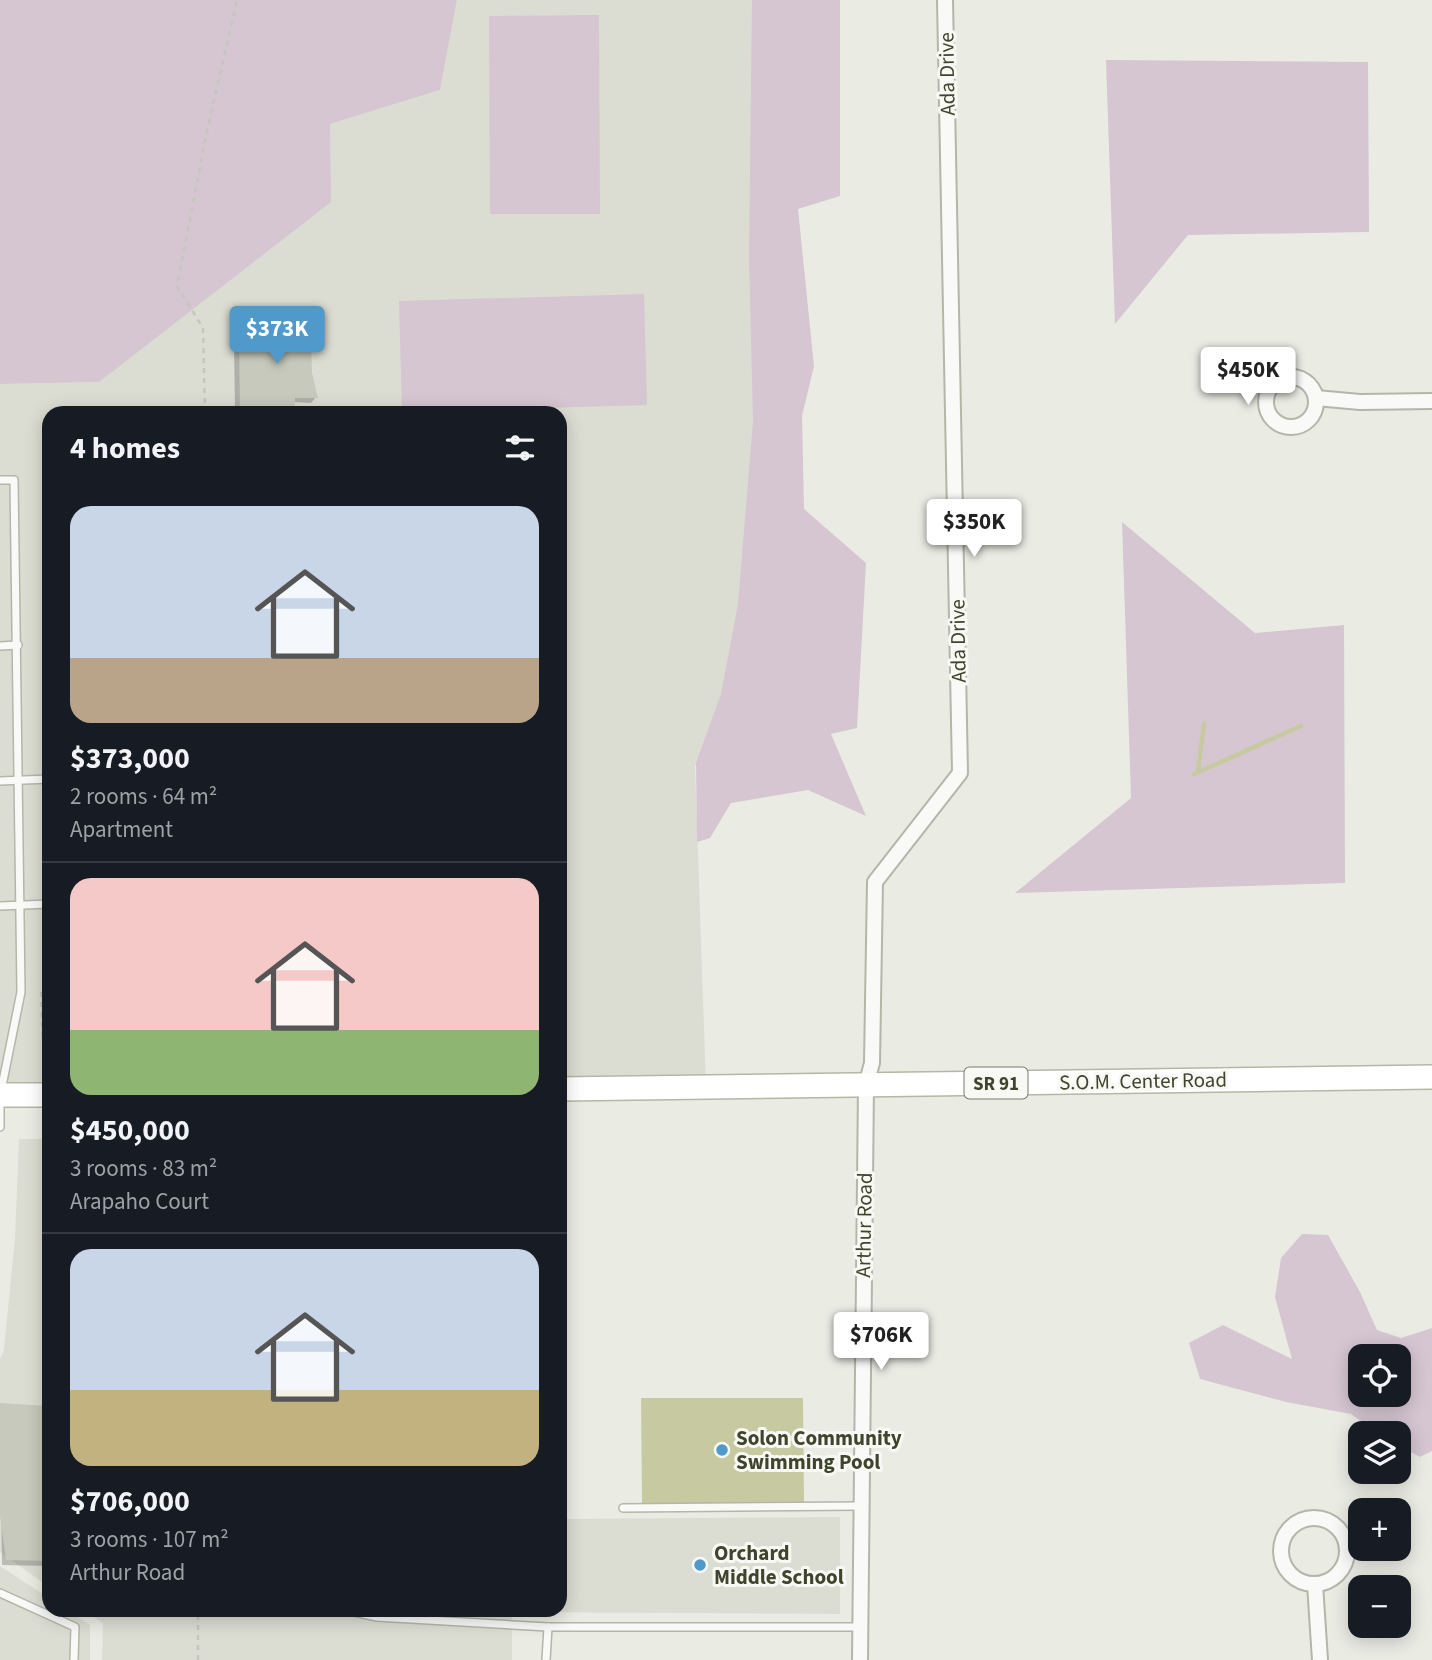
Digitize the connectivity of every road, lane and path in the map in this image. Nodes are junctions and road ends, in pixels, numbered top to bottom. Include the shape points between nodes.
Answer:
1 (237, 0) edge
2 (945, 0) edge
3 (1316, 398) dead end
4 (1432, 401) edge
5 (205, 406) edge
6 (0, 480) edge
7 (18, 645) junction
8 (0, 646) edge
9 (42, 779) edge
10 (0, 781) edge
11 (19, 781) junction
12 (42, 904) edge
13 (21, 905) junction
14 (0, 906) edge
15 (41, 992) dead end
16 (42, 1018) edge
17 (1432, 1077) edge
18 (866, 1085) junction
19 (567, 1089) edge
20 (0, 1094) edge
21 (42, 1095) edge
22 (0, 1127) edge
23 (862, 1506) junction
24 (623, 1508) dead end
25 (1315, 1584) junction
26 (0, 1593) edge
27 (42, 1611) edge
28 (55, 1617) edge
29 (198, 1617) edge
30 (377, 1617) edge
31 (548, 1627) junction
32 (861, 1627) junction
33 (75, 1660) edge
34 (198, 1660) edge
35 (546, 1660) edge
36 (860, 1660) edge
37 (1320, 1660) edge

1 - 5 path via 177,286 203,328
2 - 18 street, Ada Drive via 960,773 875,882 872,1063
3 - 4 street
6 - 7 lane via 14,480
7 - 8 lane
7 - 11 lane
9 - 11 lane
10 - 11 lane
11 - 13 lane
12 - 13 lane
13 - 14 lane
13 - 20 lane via 21,992
15 - 16 path
17 - 18 main road, S.O.M. Center Road / SR 91
18 - 19 main road, S.O.M. Center Road / SR 91
18 - 23 street, Arthur Road
20 - 21 main road
20 - 22 lane
23 - 24 lane
23 - 32 street, Arthur Road
25 - 25 street via 1289,1573 1281,1555 1285,1535 1310,1518 1331,1522 1345,1538 1347,1548 1342,1569 1326,1582
25 - 37 street
26 - 27 lane
28 - 33 lane via 75,1627
29 - 34 path
30 - 31 lane
31 - 32 lane
31 - 35 lane
32 - 36 street, Arthur Road

